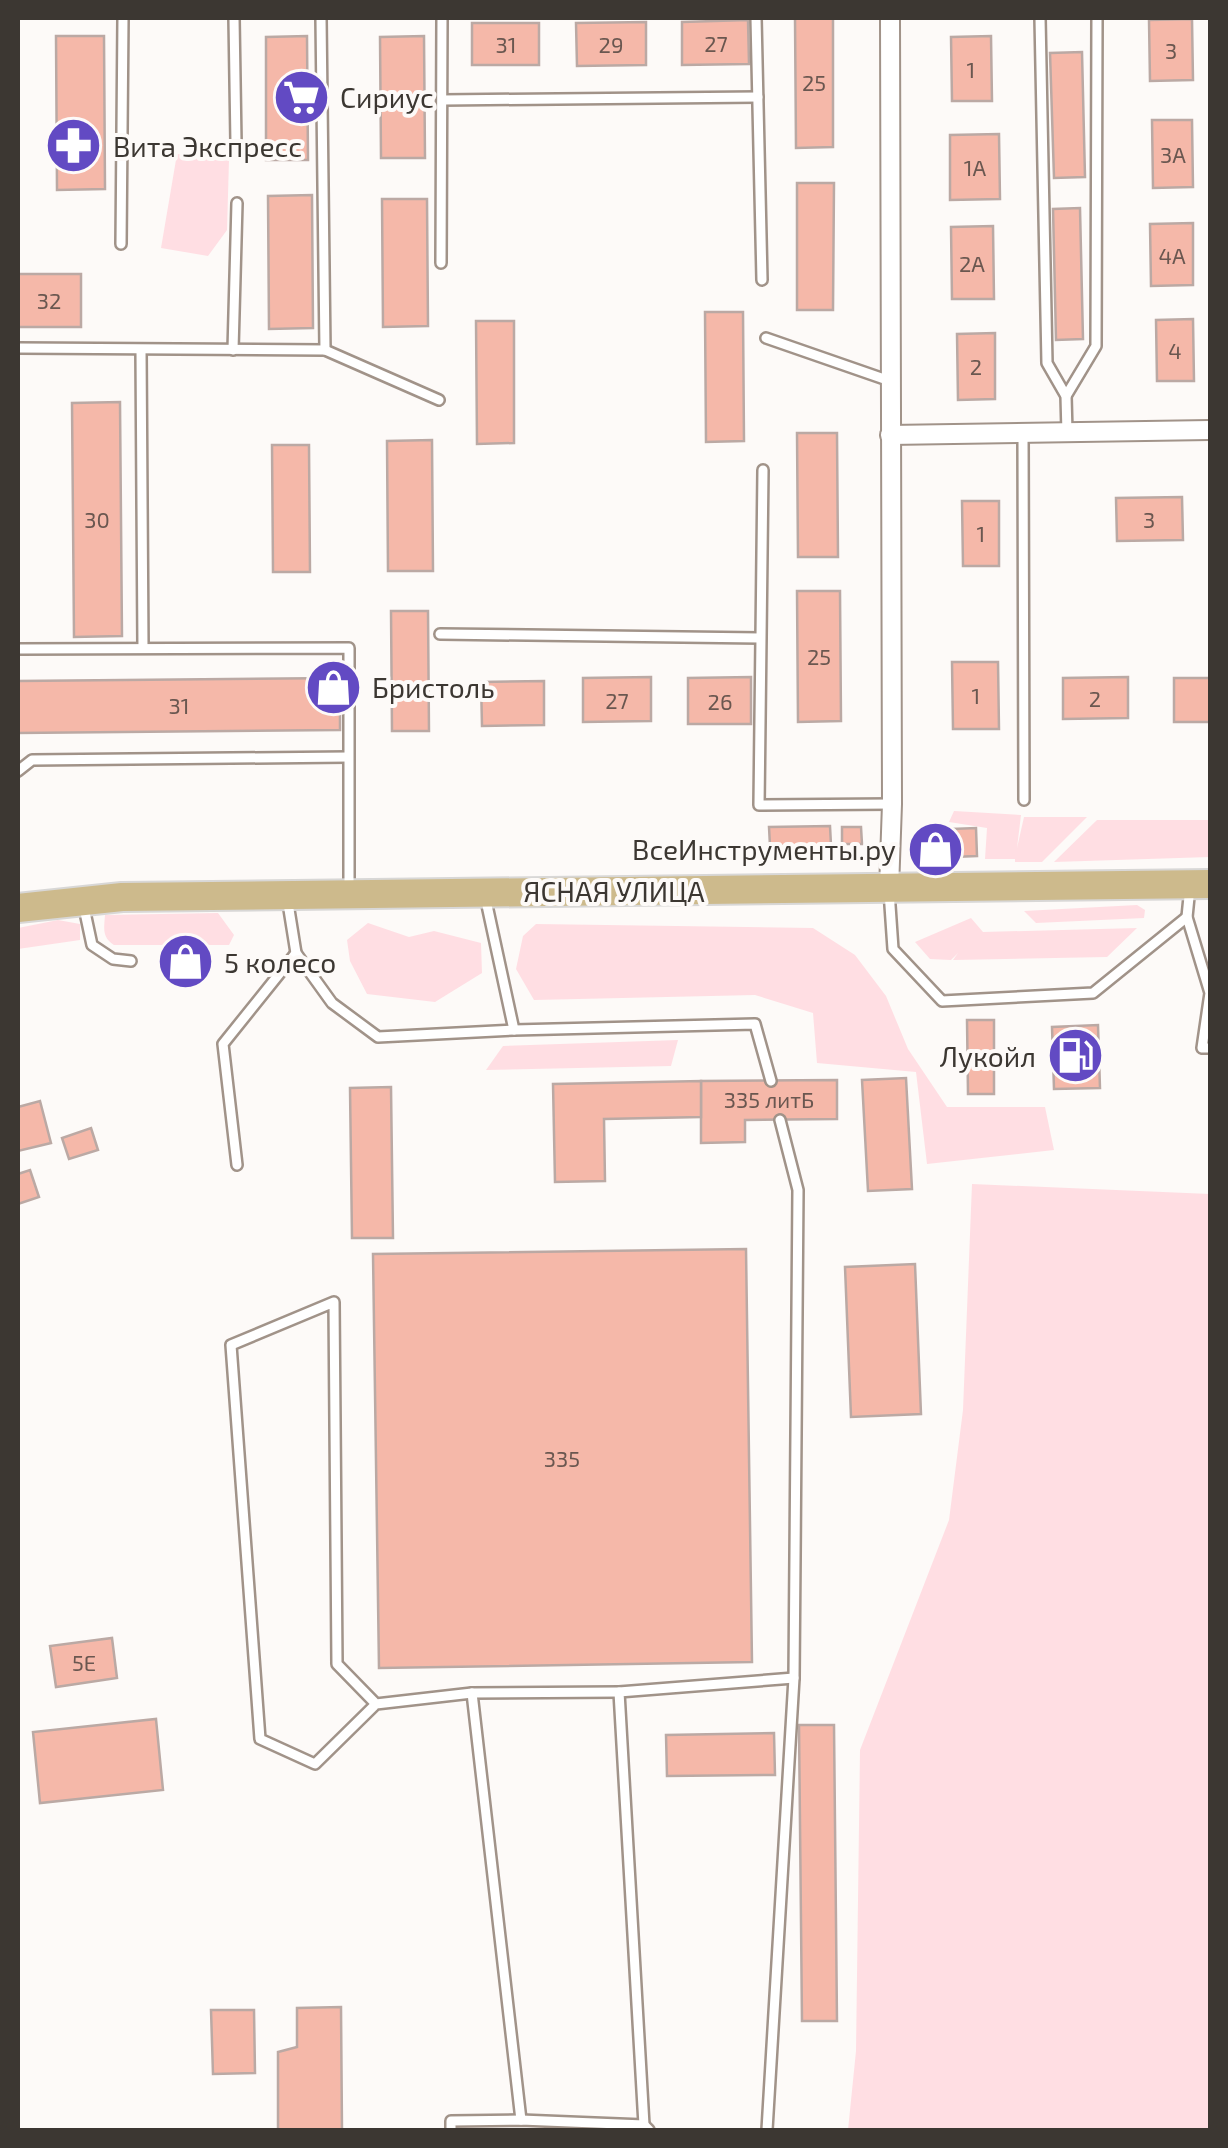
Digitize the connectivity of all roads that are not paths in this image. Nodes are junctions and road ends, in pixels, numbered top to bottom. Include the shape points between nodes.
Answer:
1 (123, 18) edge
2 (234, 18) edge
3 (321, 18) edge
4 (442, 18) edge
5 (756, 18) edge
6 (890, 18) edge
7 (1040, 18) edge
8 (1097, 18) edge
9 (758, 97) junction
10 (442, 100) junction
11 (236, 143) dead end
12 (237, 203) dead end
13 (121, 244) dead end
14 (441, 263) dead end
15 (762, 280) dead end
16 (766, 338) dead end
17 (18, 348) edge
18 (140, 350) junction
19 (233, 350) junction
20 (325, 350) junction
21 (890, 381) junction
22 (1066, 396) junction
23 (439, 400) dead end
24 (1210, 430) edge
25 (1067, 432) junction
26 (1023, 433) junction
27 (890, 435) junction
28 (763, 470) dead end
29 (440, 634) dead end
30 (760, 638) junction
31 (18, 648) edge
32 (143, 648) junction
33 (348, 757) junction
34 (18, 772) edge
35 (1024, 800) dead end
36 (892, 804) junction
37 (1200, 884) edge
38 (889, 889) junction
39 (484, 892) junction
40 (349, 893) junction
41 (286, 894) junction
42 (82, 901) junction
43 (18, 908) edge
44 (1187, 917) junction
45 (296, 954) junction
46 (131, 960) dead end
47 (514, 1030) junction
48 (1210, 1048) edge
49 (771, 1081) dead end
50 (780, 1120) dead end
51 (237, 1164) dead end
52 (794, 1678) junction
53 (619, 1692) junction
54 (472, 1694) junction
55 (376, 1704) junction
56 (521, 2120) junction
57 (646, 2128) edge
58 (451, 2130) edge
59 (767, 2130) edge

1 - 13 lane
2 - 11 lane
3 - 20 lane
4 - 10 lane
5 - 9 lane
6 - 21 street
7 - 22 lane via 1047,363
8 - 22 lane via 1096,346
9 - 10 lane
9 - 15 lane
10 - 14 lane
12 - 19 lane
16 - 21 lane
17 - 18 lane
18 - 19 lane
18 - 32 lane
19 - 20 lane
20 - 23 lane
21 - 27 street
22 - 25 lane
24 - 25 street
25 - 26 street
26 - 27 street
26 - 35 lane
27 - 36 street
28 - 30 lane
29 - 30 lane
30 - 36 lane via 759,805
31 - 32 lane
32 - 33 lane via 349,648
33 - 34 lane via 32,760
33 - 40 lane
36 - 38 street
37 - 38 main road, ЯСНАЯ УЛИЦА
37 - 44 lane
38 - 39 main road, ЯСНАЯ УЛИЦА
38 - 44 lane via 893,949 942,1002 1092,993
39 - 40 main road, ЯСНАЯ УЛИЦА
39 - 47 lane
40 - 41 main road, ЯСНАЯ УЛИЦА
41 - 42 main road, ЯСНАЯ УЛИЦА
41 - 45 lane
42 - 43 main road, ЯСНАЯ УЛИЦА
42 - 46 lane via 92,945 113,959
44 - 48 lane via 1210,993 1202,1048
45 - 47 lane via 332,1004 378,1037
45 - 51 lane via 223,1044
47 - 49 lane via 756,1024
50 - 52 lane via 798,1190
52 - 53 lane
52 - 59 lane
53 - 54 lane
53 - 57 lane
54 - 55 lane
54 - 56 lane
55 - 55 lane via 337,1664 334,1302 231,1345 260,1738 315,1764
56 - 57 lane
56 - 58 lane via 451,2121

